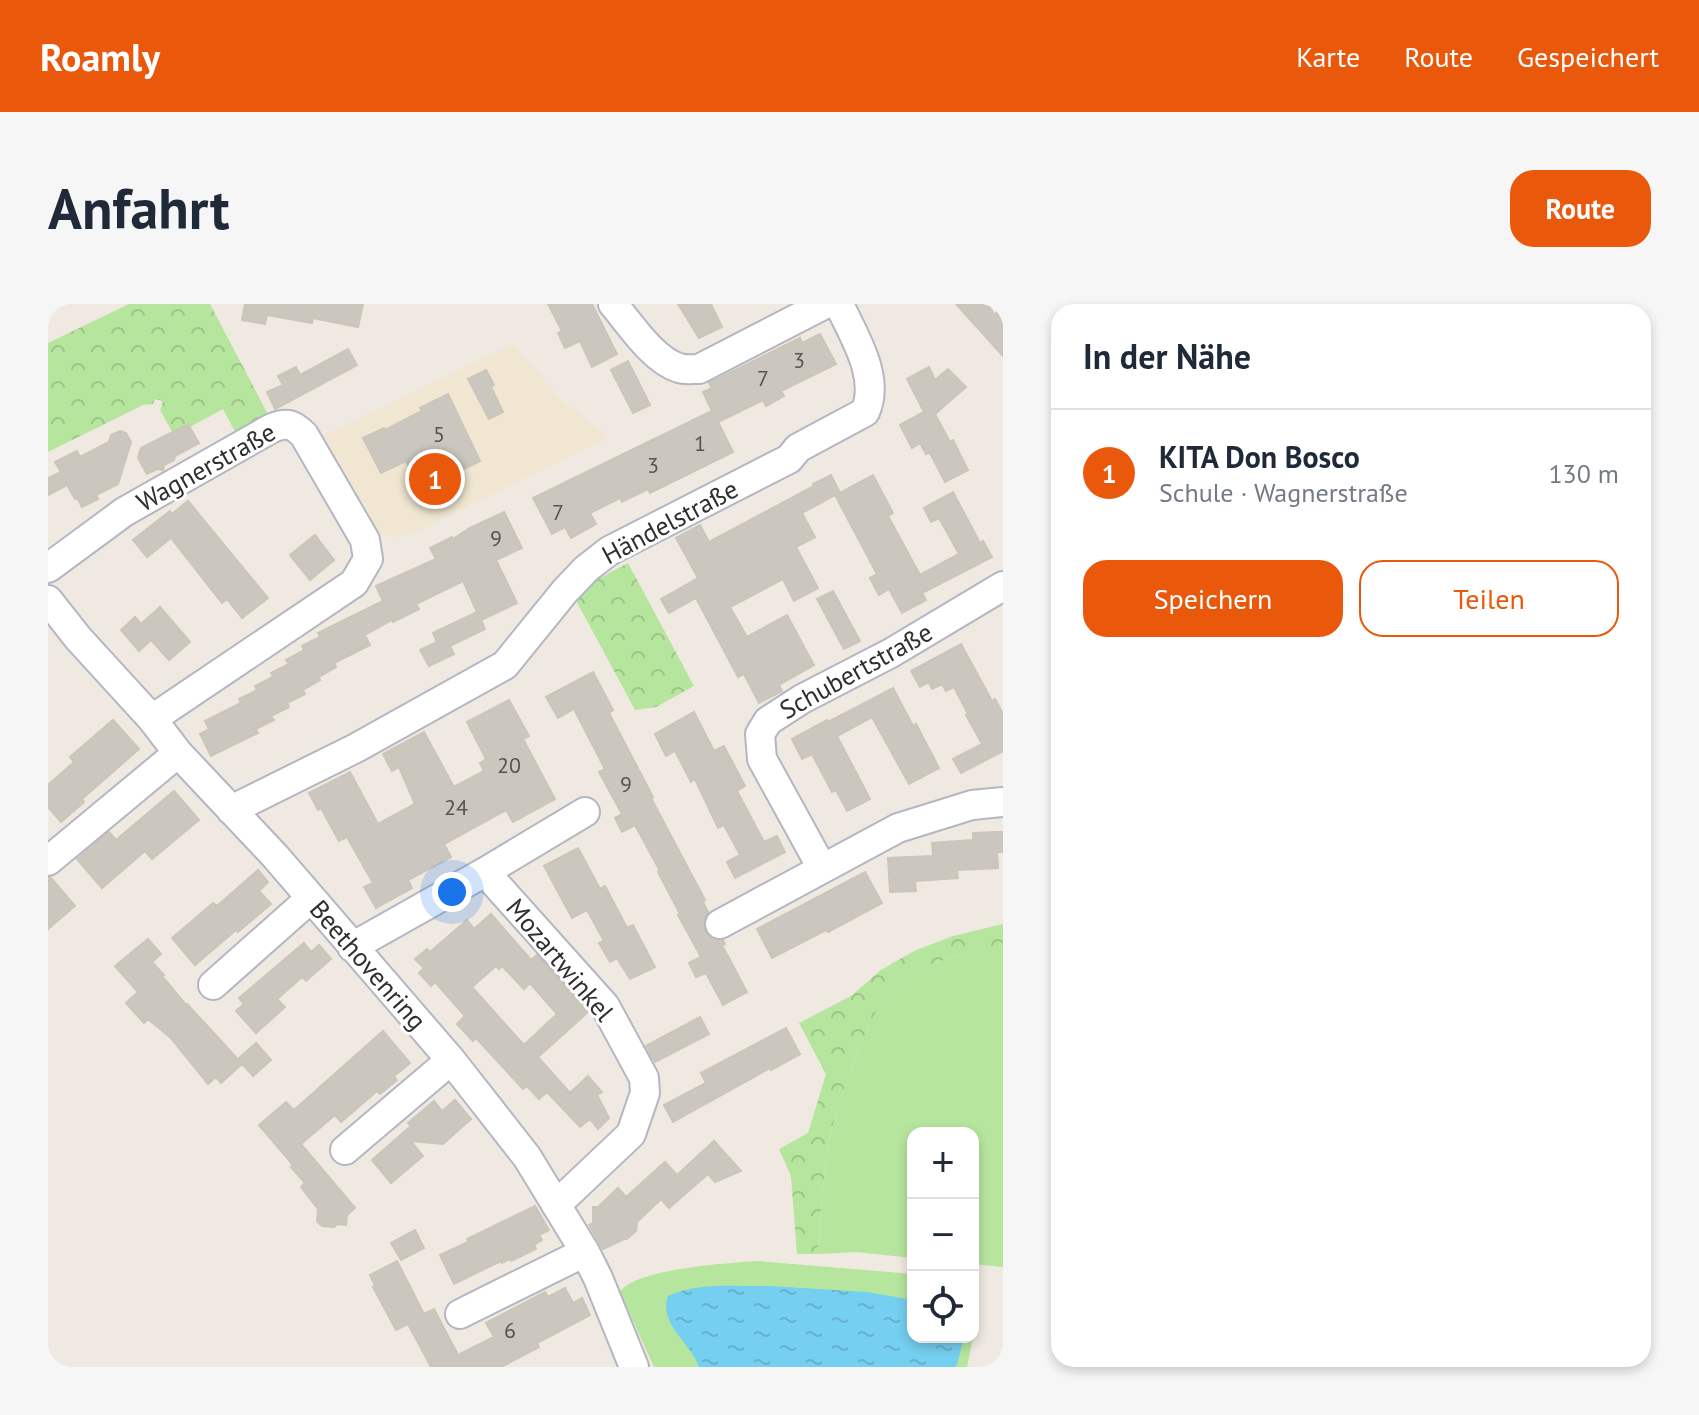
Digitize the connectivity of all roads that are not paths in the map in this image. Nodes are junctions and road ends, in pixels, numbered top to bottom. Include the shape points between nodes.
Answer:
1 (613, 304) edge
2 (825, 304) edge
3 (839, 304) edge
4 (48, 568) edge
5 (1003, 586) edge
6 (48, 600) edge
7 (152, 719) junction
8 (178, 753) junction
9 (1003, 802) edge
10 (231, 810) junction
11 (585, 812) dead end
12 (48, 861) edge
13 (822, 868) junction
14 (485, 872) junction
15 (311, 898) junction
16 (720, 924) dead end
17 (352, 947) junction
18 (213, 985) dead end
19 (451, 1060) junction
20 (345, 1150) dead end
21 (556, 1205) junction
22 (585, 1252) junction
23 (460, 1314) dead end
24 (634, 1367) edge

1 - 2 street via 648,347 682,369 699,369
3 - 10 street, Händelstraße via 868,374 865,412 798,448 789,459 609,551 565,591 505,665
4 - 7 street, Wagnerstraße via 124,512 272,428 283,424 304,435 365,540 368,559 354,583
5 - 13 street, Schubertstraße via 768,721 760,734 762,759
6 - 7 street, Beethovenring
7 - 8 street, Beethovenring
8 - 10 street, Beethovenring
8 - 12 street
9 - 13 street via 972,805 898,828
10 - 15 street, Beethovenring
11 - 14 street, Mozartwinkel
13 - 16 street
14 - 17 street, Mozartwinkel
14 - 21 street, Mozartwinkel via 605,1006 644,1078 645,1093 631,1134
15 - 17 street, Beethovenring
15 - 18 street
17 - 19 street, Beethovenring
19 - 20 street
19 - 21 street, Beethovenring via 527,1157
21 - 22 street, Beethovenring
22 - 23 street
22 - 24 street, Beethovenring

